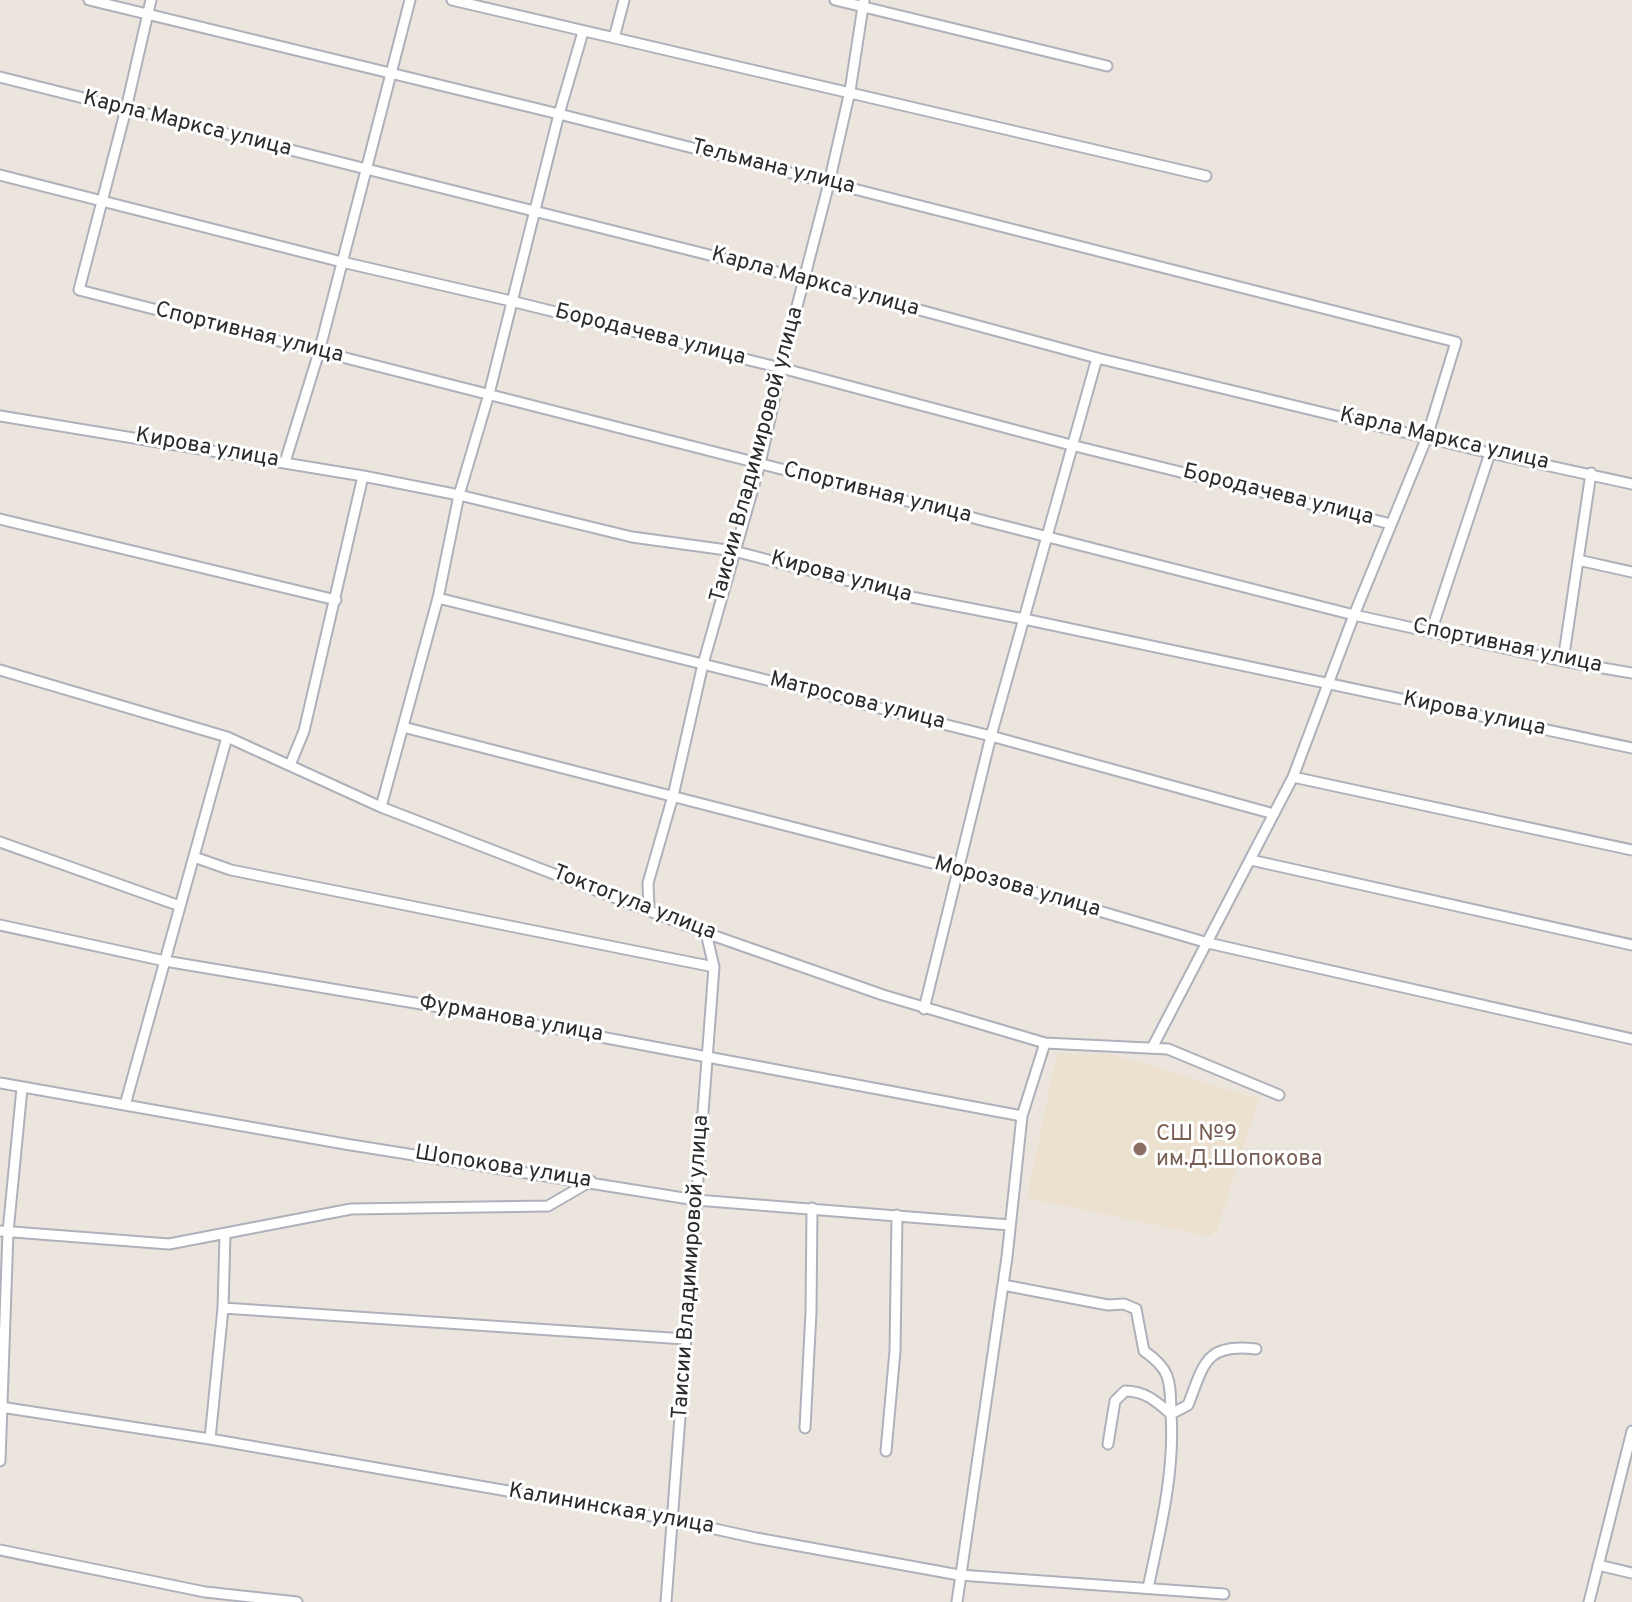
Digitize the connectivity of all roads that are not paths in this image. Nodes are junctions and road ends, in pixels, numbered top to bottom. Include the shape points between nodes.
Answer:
1 (89, 0) edge
2 (151, 0) edge
3 (410, 0) edge
4 (452, 0) edge
5 (624, 0) edge
6 (835, 0) edge
7 (864, 3) edge
8 (147, 15) junction
9 (583, 32) junction
10 (614, 38) junction
11 (1107, 66) dead end
12 (390, 75) junction
13 (0, 77) edge
14 (850, 91) junction
15 (126, 109) junction
16 (559, 114) junction
17 (365, 170) junction
18 (0, 175) edge
19 (1206, 176) dead end
20 (829, 183) junction
21 (102, 200) junction
22 (535, 210) junction
23 (342, 262) junction
24 (805, 279) junction
25 (511, 301) junction
26 (319, 352) junction
27 (1097, 358) junction
28 (781, 368) junction
29 (489, 394) junction
30 (0, 416) edge
31 (1427, 437) junction
32 (1071, 445) junction
33 (1490, 453) junction
34 (285, 462) junction
35 (760, 464) junction
36 (1591, 473) junction
37 (363, 476) junction
38 (1632, 484) edge
39 (459, 495) junction
40 (0, 519) edge
41 (1391, 524) junction
42 (1045, 537) junction
43 (734, 551) junction
44 (1578, 560) junction
45 (1632, 572) edge
46 (438, 598) junction
47 (336, 600) junction
48 (1354, 615) junction
49 (1024, 619) junction
50 (1431, 632) junction
51 (1563, 661) junction
52 (703, 664) junction
53 (0, 670) edge
54 (1632, 673) edge
55 (1327, 684) junction
56 (403, 727) junction
57 (991, 736) junction
58 (227, 737) junction
59 (1632, 748) edge
60 (290, 765) junction
61 (1293, 777) junction
62 (673, 796) junction
63 (381, 807) junction
64 (1274, 814) junction
65 (0, 842) edge
66 (1632, 850) edge
67 (194, 857) junction
68 (1251, 860) junction
69 (959, 870) junction
70 (180, 906) junction
71 (649, 909) junction
72 (0, 925) edge
73 (706, 933) junction
74 (1208, 943) junction
75 (1632, 945) edge
76 (165, 961) junction
77 (714, 967) junction
78 (924, 1009) junction
79 (1632, 1039) edge
80 (1045, 1043) junction
81 (1152, 1048) junction
82 (707, 1055) junction
83 (0, 1083) edge
84 (22, 1088) junction
85 (1279, 1095) dead end
86 (125, 1105) junction
87 (1022, 1116) junction
88 (591, 1181) junction
89 (696, 1200) junction
90 (812, 1208) junction
91 (897, 1215) junction
92 (1010, 1225) junction
93 (4, 1232) edge
94 (225, 1234) junction
95 (1003, 1285) junction
96 (223, 1308) junction
97 (685, 1339) junction
98 (1256, 1349) dead end
99 (1, 1407) edge
100 (1171, 1414) junction
101 (805, 1428) dead end
102 (1632, 1431) edge
103 (210, 1439) junction
104 (1108, 1444) dead end
105 (886, 1451) dead end
106 (0, 1461) edge
107 (1621, 1474) junction
108 (1632, 1477) edge
109 (674, 1520) junction
110 (0, 1550) edge
111 (1598, 1565) junction
112 (1632, 1573) edge
113 (959, 1575) junction
114 (1148, 1588) junction
115 (1224, 1594) dead end
116 (297, 1602) edge
117 (666, 1602) edge
118 (957, 1602) edge
119 (1589, 1602) edge

1 - 8 street, Тельмана улица
2 - 8 street
3 - 12 street
4 - 9 street
5 - 10 street
6 - 7 street
7 - 11 street
7 - 14 street, Таисии Владимировой улица
8 - 12 street, Тельмана улица
8 - 15 street
9 - 10 street
9 - 16 street
10 - 14 street
12 - 16 street, Тельмана улица
12 - 17 street
13 - 15 street, Карла Маркса улица
14 - 19 street
14 - 20 street, Таисии Владимировой улица
15 - 17 street, Карла Маркса улица
15 - 21 street
16 - 20 street, Тельмана улица
16 - 22 street
17 - 22 street, Карла Маркса улица
17 - 23 street
18 - 21 street, Бородачева улица
20 - 24 street, Таисии Владимировой улица
20 - 31 street, Тельмана улица via 1456,342
21 - 23 street, Бородачева улица
21 - 26 street, Спортивная улица via 79,290
22 - 24 street, Карла Маркса улица
22 - 25 street
23 - 25 street, Бородачева улица
23 - 26 street
24 - 27 street, Карла Маркса улица
24 - 28 street, Таисии Владимировой улица
25 - 28 street, Бородачева улица
25 - 29 street
26 - 29 street, Спортивная улица
26 - 34 street
27 - 31 street, Карла Маркса улица
27 - 32 street
28 - 32 street, Бородачева улица
28 - 35 street, Таисии Владимировой улица
29 - 35 street, Спортивная улица
29 - 39 street
30 - 34 street, Кирова улица
31 - 33 street, Карла Маркса улица
31 - 41 street
32 - 41 street, Бородачева улица
32 - 42 street
33 - 36 street, Карла Маркса улица
33 - 50 street
34 - 37 street, Кирова улица
35 - 42 street, Спортивная улица
35 - 43 street, Таисии Владимировой улица
36 - 38 street, Карла Маркса улица
36 - 44 street
37 - 39 street, Кирова улица
37 - 47 street
39 - 43 street, Кирова улица via 632,537
39 - 46 street
40 - 47 street
41 - 48 street
42 - 48 street, Спортивная улица
42 - 49 street
43 - 49 street, Кирова улица via 911,597
43 - 52 street, Таисии Владимировой улица
44 - 45 street
44 - 51 street
46 - 52 street, Матросова улица
46 - 56 street
47 - 60 street via 304,731
48 - 50 street, Спортивная улица
48 - 55 street
49 - 55 street, Кирова улица
49 - 57 street
50 - 51 street, Спортивная улица
51 - 54 street, Спортивная улица
52 - 57 street, Матросова улица
52 - 62 street, Таисии Владимировой улица
53 - 58 street, Токтогула улица
55 - 59 street, Кирова улица
55 - 61 street
56 - 62 street, Морозова улица
56 - 63 street
57 - 64 street, Матросова улица
57 - 69 street
58 - 60 street, Токтогула улица
58 - 67 street
60 - 63 street, Токтогула улица
61 - 64 street
61 - 66 street
62 - 69 street, Морозова улица
62 - 71 street, Таисии Владимировой улица via 648,883
63 - 71 street, Токтогула улица
64 - 68 street
65 - 70 street
67 - 70 street
67 - 77 street via 231,870
68 - 74 street
68 - 75 street
69 - 74 street, Морозова улица
69 - 78 street
70 - 76 street
71 - 73 street, Токтогула улица
72 - 76 street, Фурманова улица
73 - 77 street, Таисии Владимировой улица
73 - 78 street, Токтогула улица
74 - 79 street, Морозова улица
74 - 81 street
76 - 82 street, Фурманова улица
76 - 86 street
77 - 82 street, Таисии Владимировой улица
78 - 80 street, Токтогула улица
80 - 81 street, Токтогула улица
80 - 87 street
81 - 85 street, Токтогула улица via 1168,1049
82 - 87 street, Фурманова улица
82 - 89 street, Таисии Владимировой улица
83 - 84 street, Шопокова улица
84 - 86 street, Шопокова улица
84 - 93 street
86 - 88 street, Шопокова улица
87 - 92 street
88 - 89 street, Шопокова улица
88 - 94 street via 548,1206 351,1209
89 - 90 street, Шопокова улица
89 - 97 street, Таисии Владимировой улица
90 - 91 street, Шопокова улица
90 - 101 street
91 - 92 street, Шопокова улица
91 - 105 street via 895,1351
92 - 95 street
93 - 94 street via 169,1244
93 - 99 street
94 - 96 street
95 - 100 street via 1136,1309 1144,1351 1161,1362 1170,1384
95 - 113 street
96 - 97 street
96 - 103 street
97 - 109 street, Таисии Владимировой улица
98 - 100 street via 1217,1351 1202,1368 1188,1405
99 - 103 street, Калининская улица
99 - 106 street
100 - 104 street via 1139,1391 1125,1391 1115,1401
100 - 114 street via 1166,1493
102 - 107 street
103 - 109 street, Калининская улица
107 - 108 street
107 - 111 street
109 - 113 street, Калининская улица
109 - 117 street, Таисии Владимировой улица
110 - 116 street via 205,1592
111 - 112 street
111 - 119 street
113 - 114 street, Калининская улица
113 - 118 street
114 - 115 street, Калининская улица

